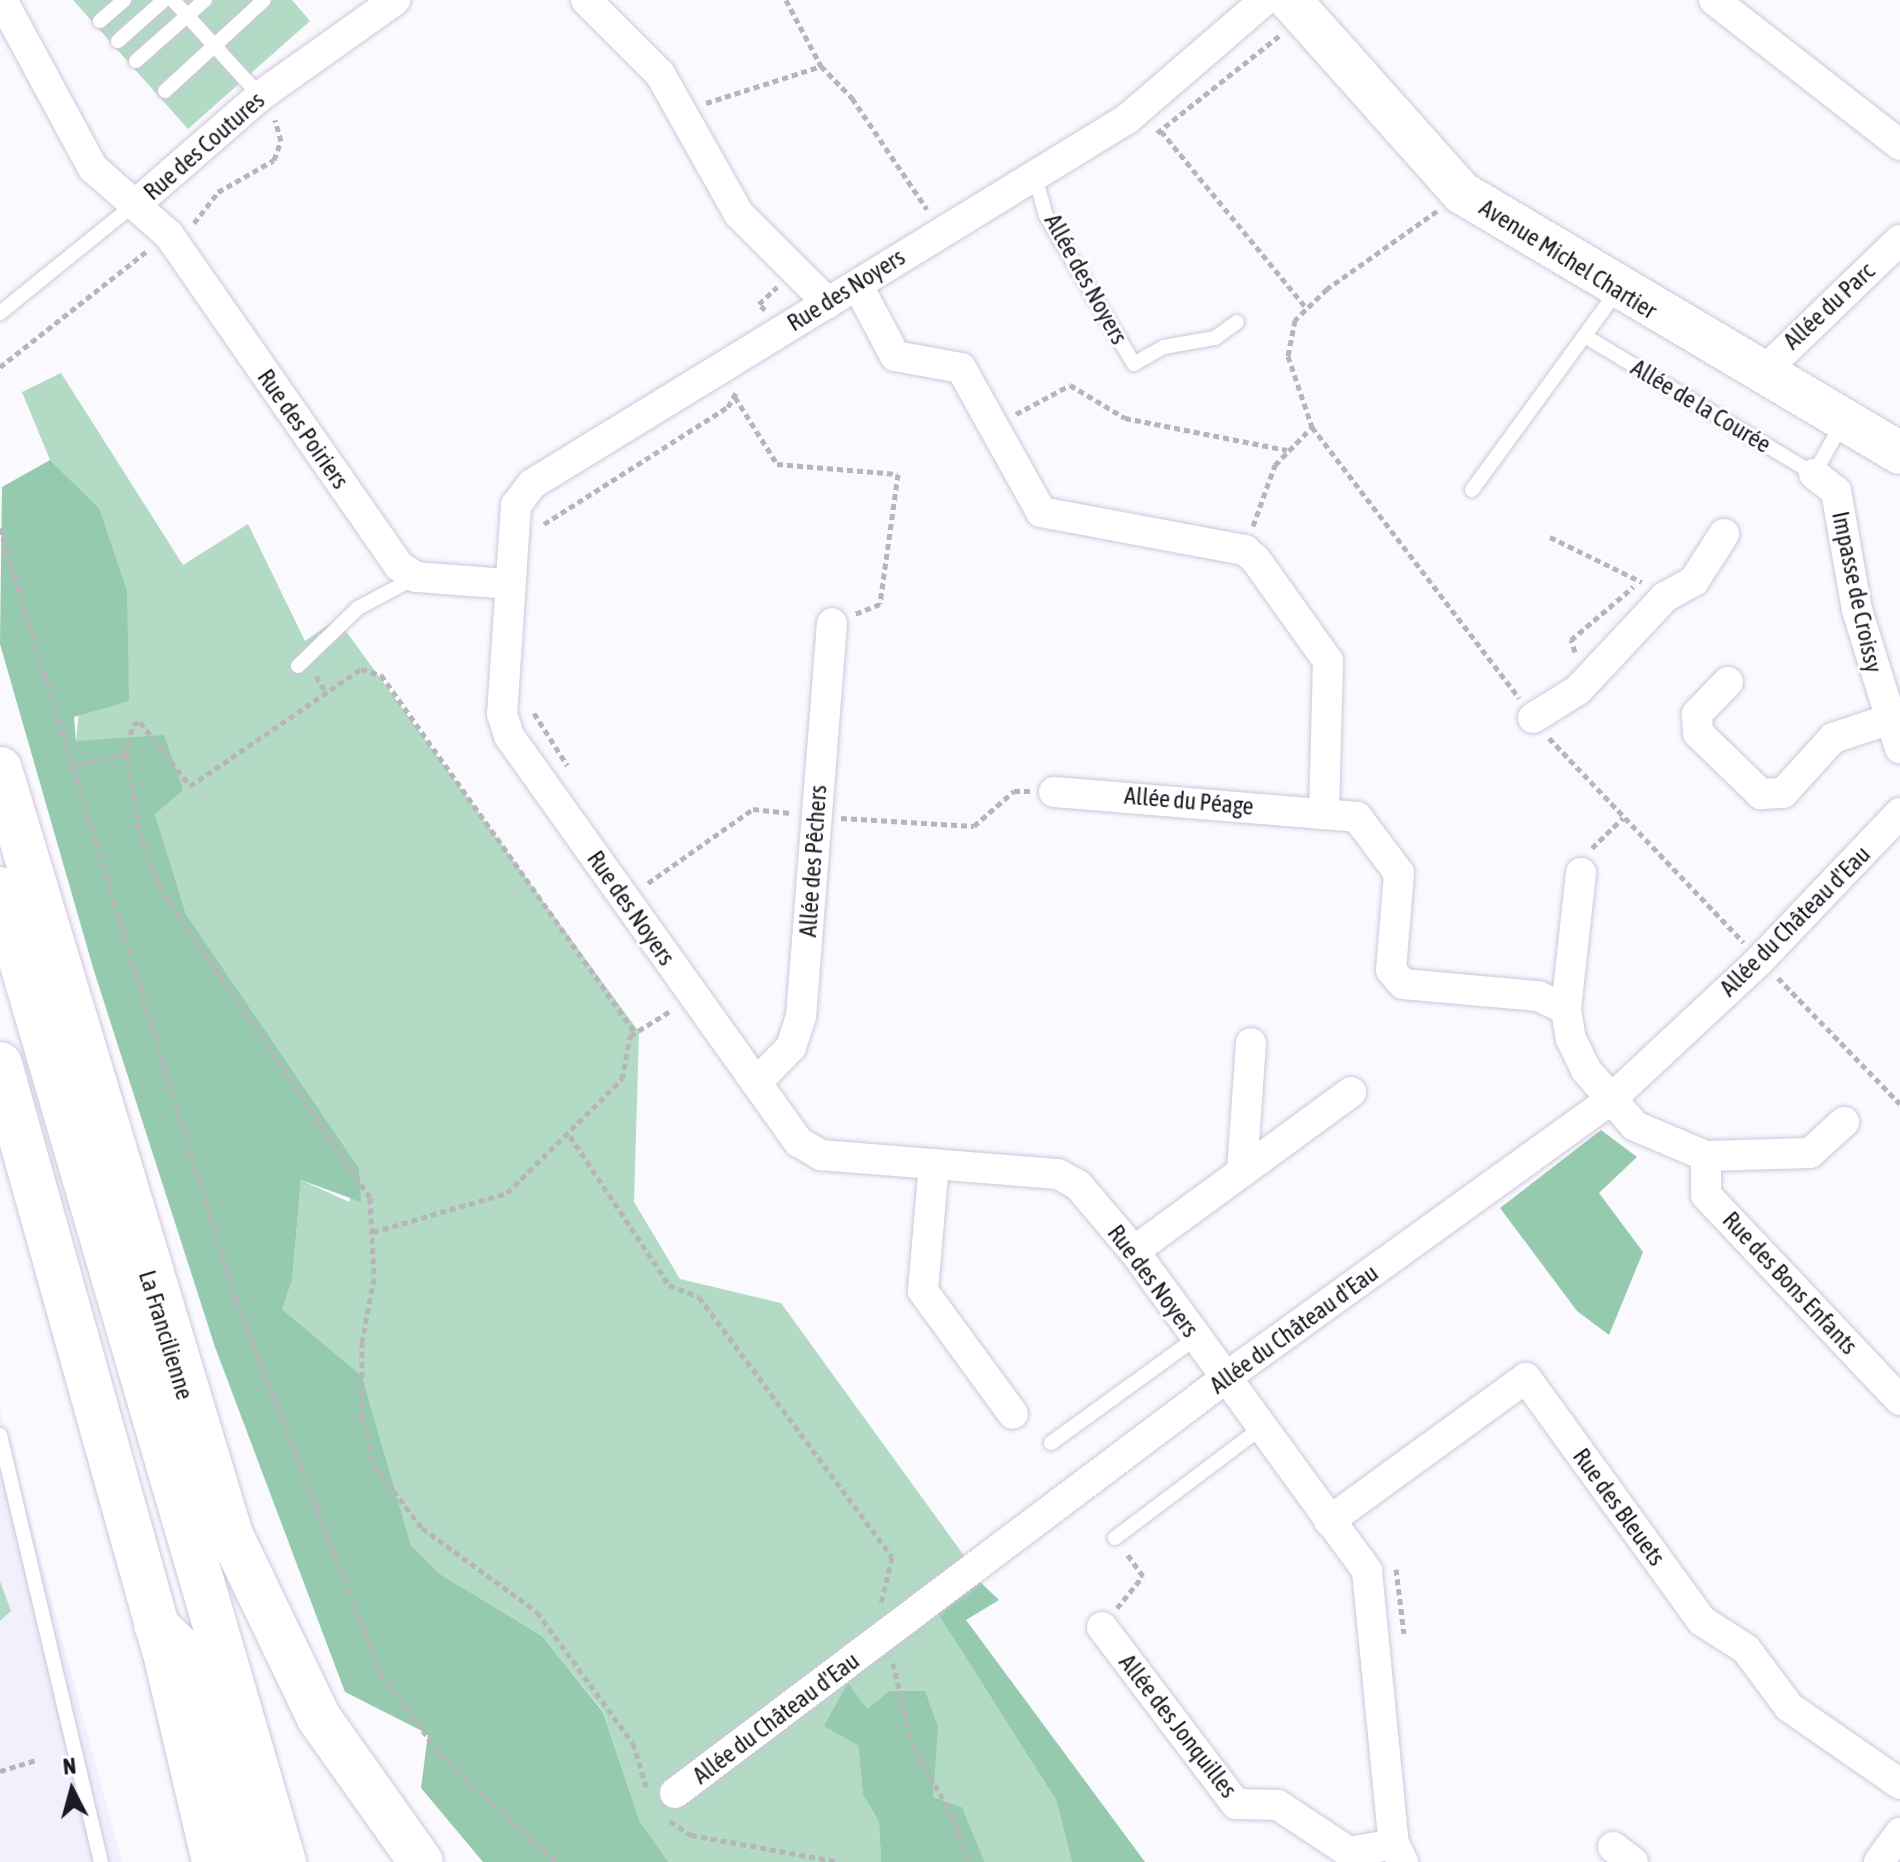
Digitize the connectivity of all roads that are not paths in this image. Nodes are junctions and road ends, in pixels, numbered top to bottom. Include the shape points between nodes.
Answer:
1 (2, 0) edge
2 (124, 0) edge
3 (164, 0) edge
4 (173, 0) edge
5 (205, 0) edge
6 (264, 0) edge
7 (395, 0) edge
8 (586, 0) edge
9 (1265, 0) edge
10 (1714, 0) edge
11 (1297, 8) edge
12 (187, 16) junction
13 (100, 21) dead end
14 (118, 41) dead end
15 (214, 46) junction
16 (136, 61) dead end
17 (165, 91) dead end
18 (260, 96) junction
19 (1900, 145) edge
20 (1035, 176) junction
21 (137, 203) junction
22 (1900, 240) edge
23 (858, 286) junction
24 (1618, 290) junction
25 (828, 303) junction
26 (0, 313) edge
27 (1237, 322) dead end
28 (1588, 338) junction
29 (1761, 374) junction
30 (1843, 422) junction
31 (1900, 453) edge
32 (1814, 474) junction
33 (1472, 490) dead end
34 (1724, 534) dead end
35 (416, 577) junction
36 (509, 584) junction
37 (832, 623) road end
38 (298, 666) dead end
39 (1728, 682) dead end
40 (1533, 718) road end
41 (1887, 720) junction
42 (1900, 748) edge
43 (0, 769) edge
44 (1054, 792) dead end
45 (1324, 814) junction
46 (1892, 822) edge
47 (1581, 873) road end
48 (0, 889) edge
49 (1566, 1009) junction
50 (1251, 1043) dead end
51 (0, 1064) edge
52 (756, 1083) junction
53 (1351, 1092) dead end
54 (1609, 1101) junction
55 (1844, 1122) dead end
56 (1706, 1156) junction
57 (934, 1164) junction
58 (1242, 1171) junction
59 (1134, 1251) junction
60 (1196, 1338) junction
61 (1225, 1379) junction
62 (1900, 1400) edge
63 (1013, 1414) dead end
64 (1261, 1428) junction
65 (0, 1435) edge
66 (1051, 1443) dead end
67 (1329, 1521) junction
68 (1115, 1538) road end
69 (156, 1625) junction
70 (1102, 1627) road end
71 (1900, 1784) edge
72 (663, 1802) road end
73 (1900, 1833) edge
74 (1399, 1853) edge
75 (101, 1862) edge
76 (214, 1862) edge
77 (250, 1862) edge
78 (284, 1862) edge
79 (421, 1862) edge
80 (1879, 1862) edge

1 - 21 street, Rue des Coutures via 93,168 118,195
2 - 13 lane
3 - 14 lane
4 - 12 lane
5 - 12 lane
6 - 15 lane
7 - 18 street, Rue des Coutures
8 - 25 street via 660,74 739,214
9 - 20 street, Rue des Noyers via 1127,119
10 - 19 street
11 - 24 main road, Avenue Michel Chartier via 1462,193
12 - 15 lane
12 - 16 lane
15 - 17 lane
15 - 18 lane
18 - 21 street, Rue des Coutures
20 - 23 street, Rue des Noyers
20 - 27 lane, Allée des Noyers via 1046,216 1134,364 1164,347 1215,338
21 - 26 lane
21 - 35 street, Rue des Poiriers via 169,235 399,566
22 - 29 street, Allée du Parc
23 - 25 street, Rue des Noyers
23 - 45 street via 895,356 961,368 1041,512 1245,550 1328,661
24 - 28 lane
24 - 29 main road, Avenue Michel Chartier
25 - 36 street, Rue des Noyers via 532,484 516,505
28 - 32 lane, Allée de la Courée
28 - 33 lane
29 - 30 main road, Avenue Michel Chartier
30 - 31 main road, Avenue Michel Chartier
30 - 32 lane
32 - 41 street, Impasse de Croissy via 1836,491
34 - 40 street via 1682,588 1665,597 1578,690
35 - 36 street
35 - 38 lane via 358,608
36 - 52 street, Rue des Noyers via 502,714 509,736
37 - 52 street, Allée des Pêchers via 801,1017 791,1047
39 - 41 street via 1697,714 1698,733 1761,794 1783,793 1833,738
41 - 42 street, Impasse de Croissy
43 - 79 main road, La Francilienne via 231,1535 319,1718
44 - 45 street, Allée du Péage
45 - 49 street via 1357,817 1399,873 1391,970 1403,984 1538,996
46 - 54 street, Allée du Château d'Eau via 1760,960
47 - 49 street
48 - 78 main road
49 - 54 street via 1581,1060
50 - 58 street
51 - 69 main road
52 - 57 street, Rue des Noyers via 799,1142 821,1155
53 - 58 street
54 - 56 street via 1635,1126
54 - 61 street, Allée du Château d'Eau
55 - 56 street via 1810,1153
56 - 62 street, Rue des Bons Enfants via 1706,1195
57 - 59 street, Rue des Noyers via 1058,1174 1078,1185
57 - 63 street via 923,1291
58 - 59 street
59 - 60 street, Rue des Noyers
60 - 61 street, Rue des Noyers
60 - 66 lane
61 - 64 street, Rue des Noyers
61 - 72 street, Allée du Château d'Eau
64 - 67 street, Rue des Noyers
64 - 68 lane
65 - 75 lane
67 - 71 street, Rue des Bleuets via 1526,1378 1702,1621 1746,1649 1789,1707
67 - 74 street, Rue des Noyers via 1367,1571
69 - 76 main road
69 - 77 main road via 193,1661
70 - 74 street, Allée des Jonquilles via 1236,1804 1278,1805 1349,1852
73 - 80 street

